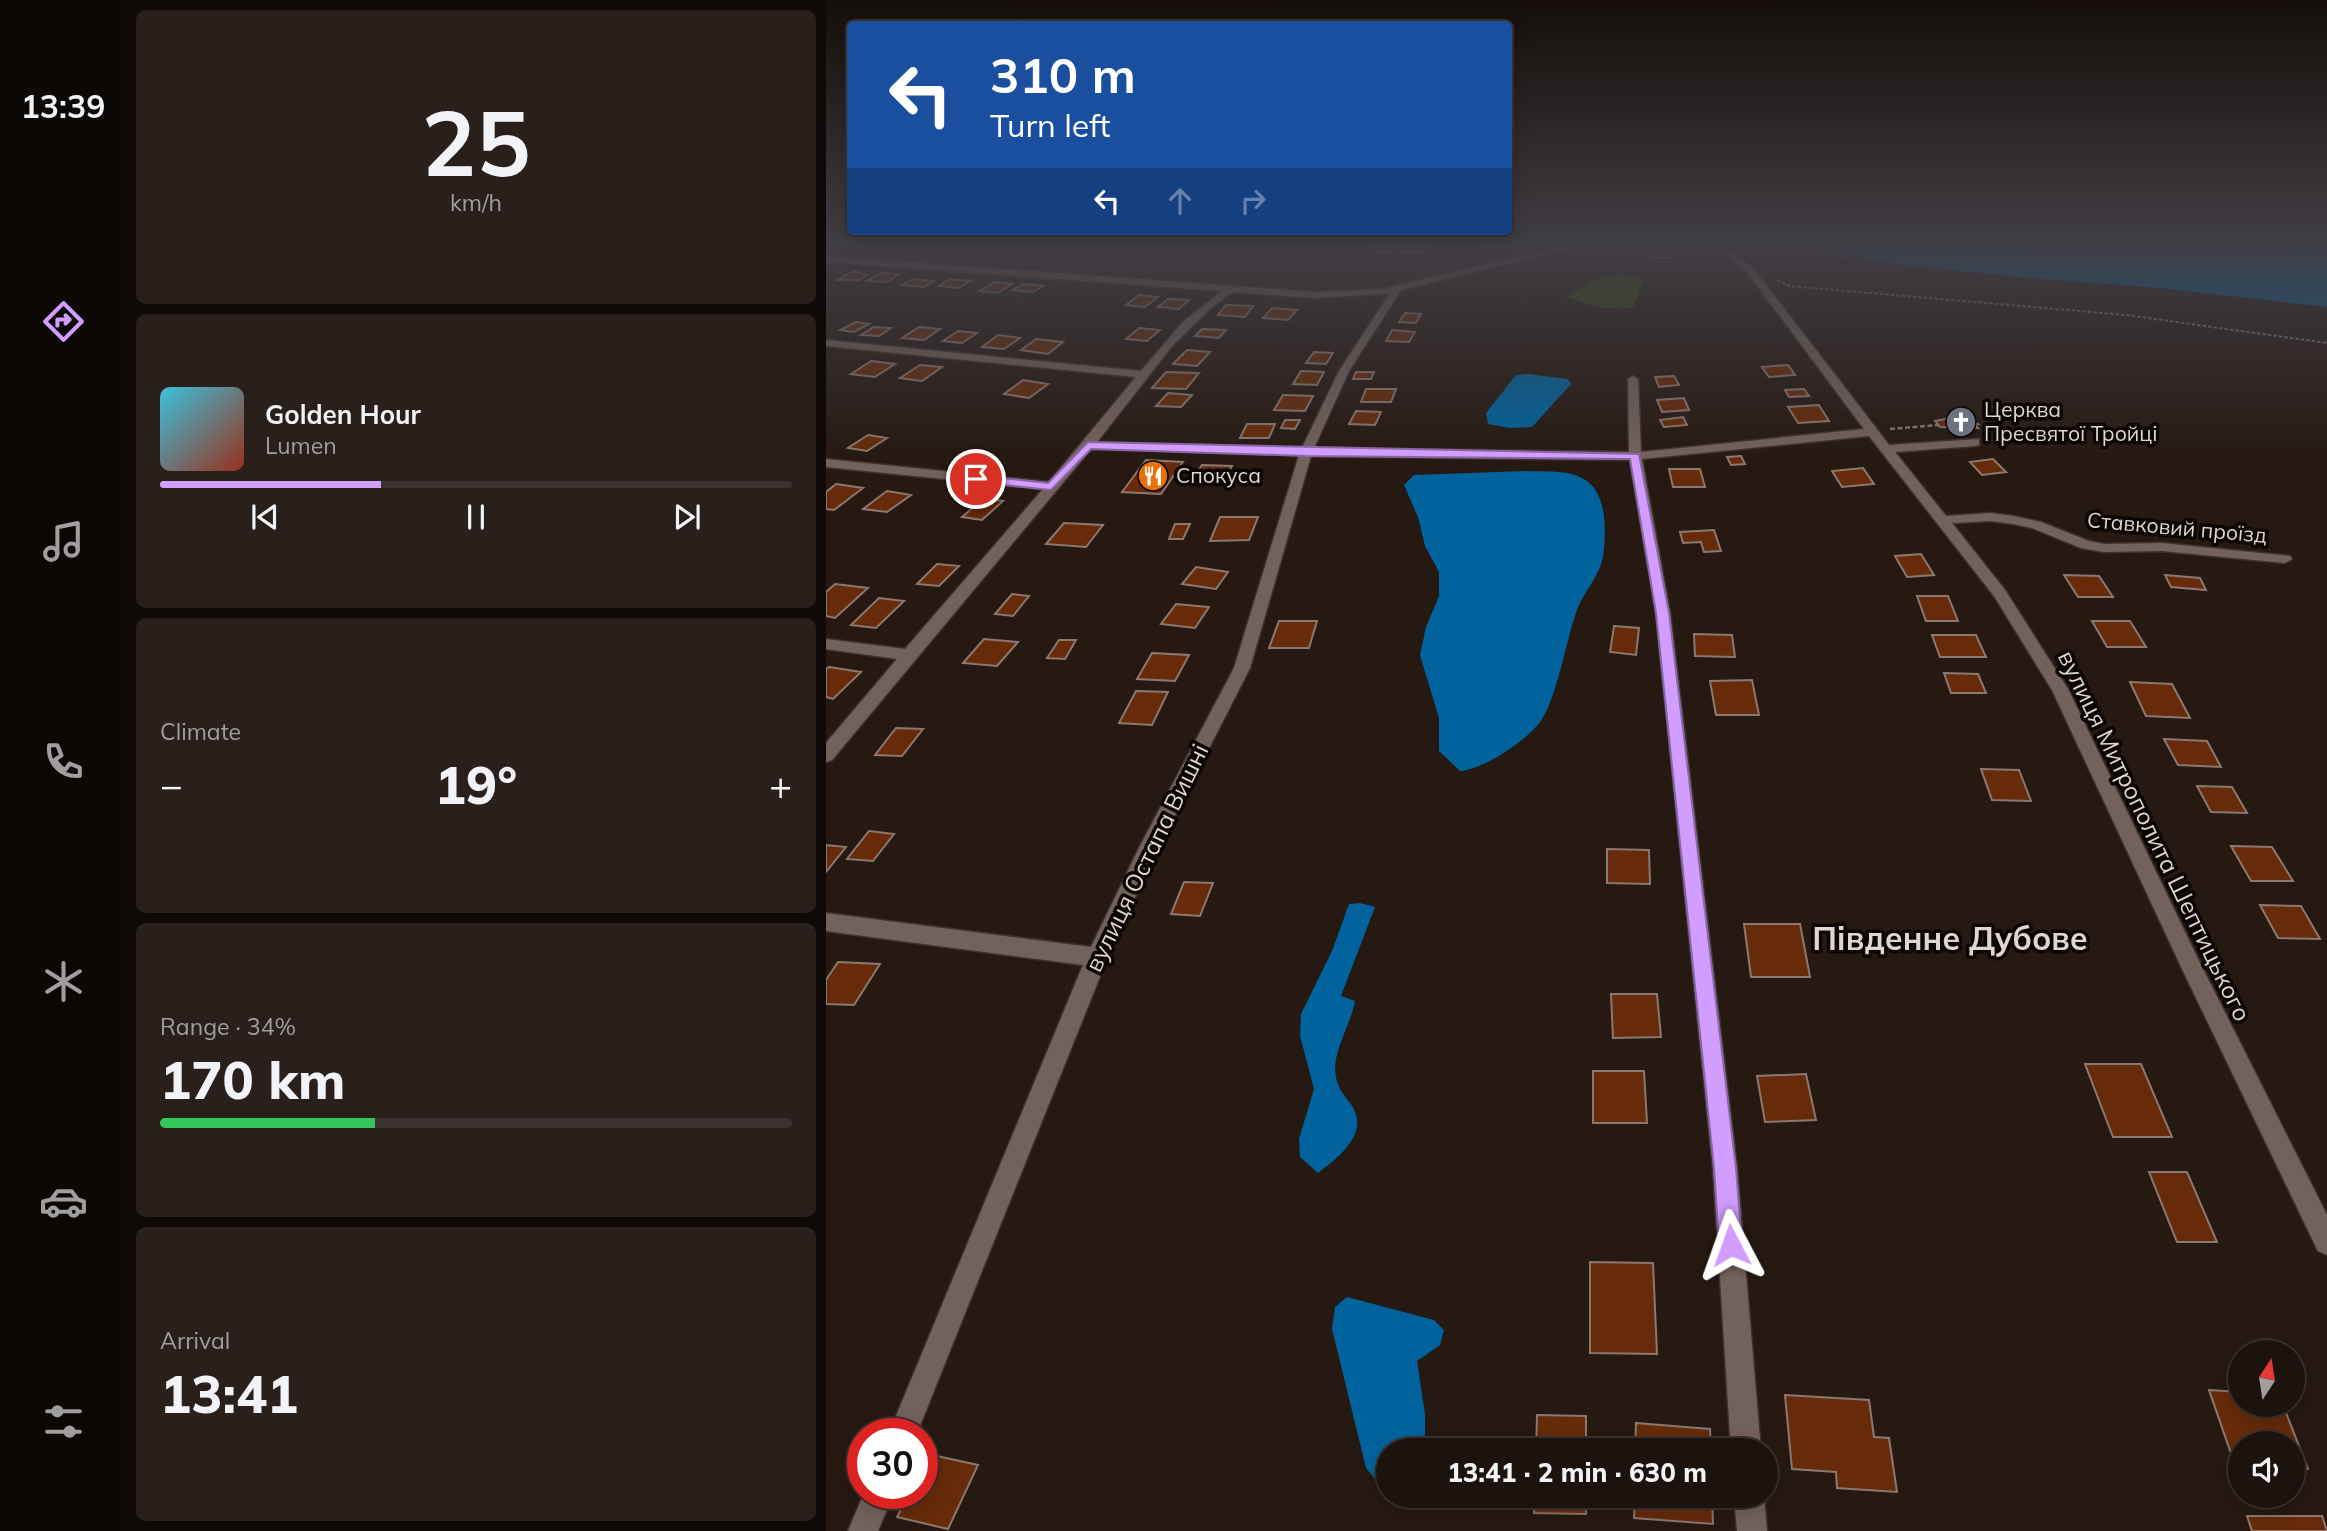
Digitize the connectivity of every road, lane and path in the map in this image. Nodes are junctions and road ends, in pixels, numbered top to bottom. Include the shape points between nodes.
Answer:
1 (1195, 316) edge
2 (1379, 316) edge
3 (1785, 316) edge
4 (2135, 316) edge
5 (2327, 342) edge
6 (826, 343) edge
7 (1141, 374) junction
8 (1633, 379) dead end
9 (1938, 425) dead end
10 (1871, 431) junction
11 (1975, 442) dead end
12 (1088, 445) junction
13 (1886, 449) junction
14 (1306, 452) junction
15 (1635, 456) junction
16 (826, 463) edge
17 (1051, 486) junction
18 (1943, 520) junction
19 (2285, 559) dead end
20 (826, 644) edge
21 (908, 656) junction
22 (826, 755) edge
23 (826, 922) edge
24 (1097, 957) junction
25 (2327, 1242) edge
26 (908, 1418) edge
27 (1745, 1438) edge
28 (1750, 1508) edge
29 (872, 1509) edge
30 (863, 1531) edge
31 (1752, 1531) edge

1 - 7 street
2 - 14 street, вулиця Остапа Вишні via 1344,371
3 - 10 street, вулиця Митрополита Шептицького
4 - 5 path
6 - 7 street
7 - 12 street
8 - 15 street
9 - 10 path
10 - 13 street, вулиця Митрополита Шептицького
10 - 15 street
11 - 13 street
12 - 14 street
12 - 17 street
13 - 18 street, вулиця Митрополита Шептицького
14 - 15 street
14 - 24 street, вулиця Остапа Вишні via 1242,668
15 - 27 street via 1663,613 1719,1113
16 - 17 street
17 - 21 street
18 - 19 street, Ставковий проїзд via 2013,520 2104,548 2162,547
18 - 25 street, вулиця Митрополита Шептицького via 2000,593 2060,689
20 - 21 street
21 - 22 street
23 - 24 street
24 - 26 street, вулиця Остапа Вишні
28 - 31 street
29 - 30 street

